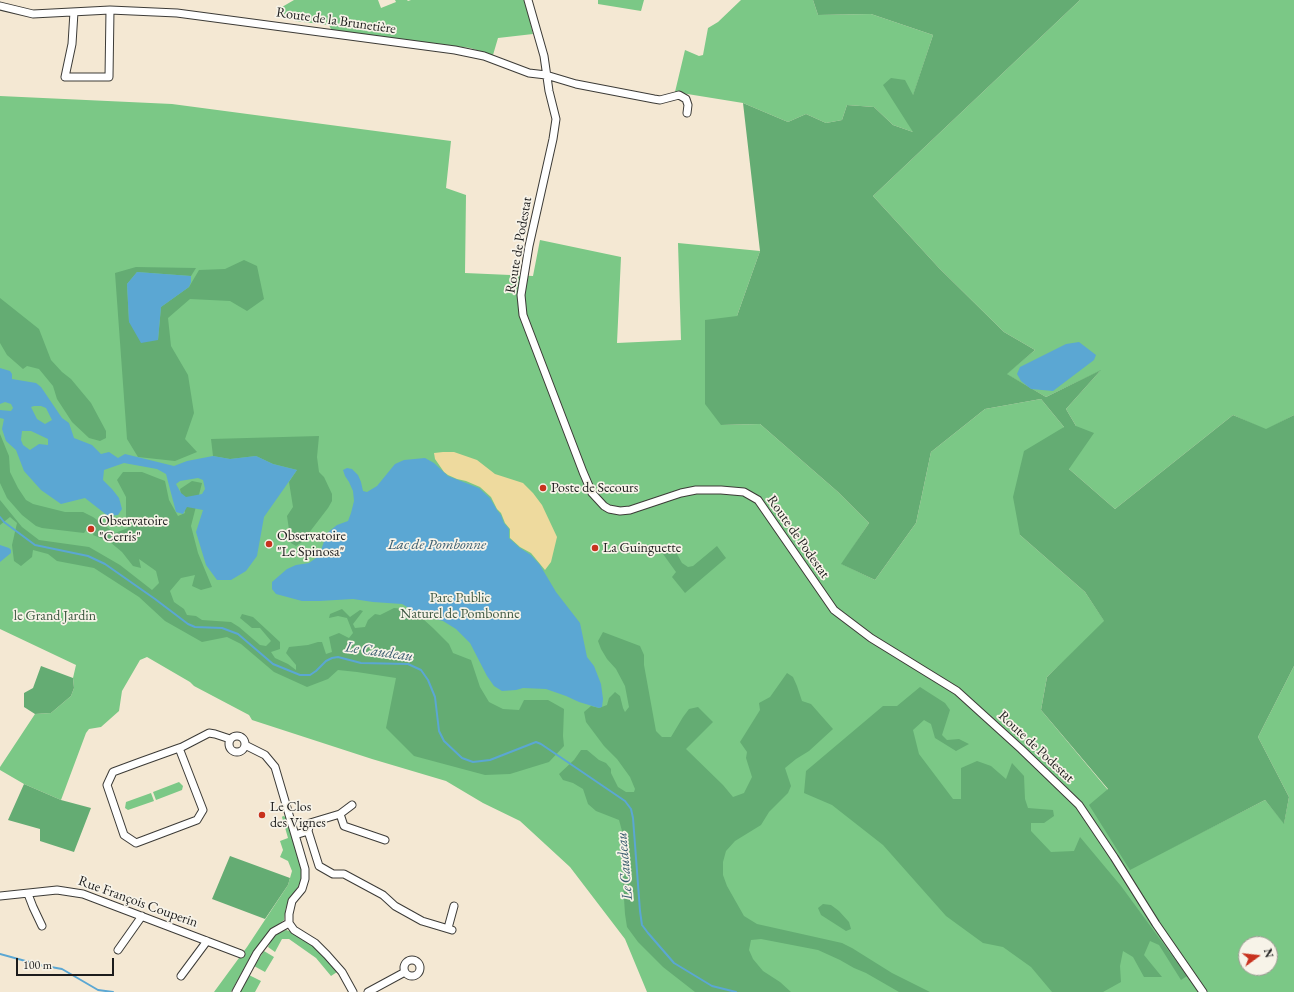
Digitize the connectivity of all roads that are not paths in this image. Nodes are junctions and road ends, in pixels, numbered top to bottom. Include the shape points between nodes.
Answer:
1 (528, 0) edge
2 (0, 6) edge
3 (110, 10) junction
4 (74, 12) junction
5 (546, 75) junction
6 (687, 113) dead end
7 (230, 739) junction
8 (245, 745) junction
9 (179, 748) junction
10 (352, 805) dead end
11 (340, 814) junction
12 (308, 831) junction
13 (295, 835) junction
14 (385, 840) dead end
15 (28, 894) junction
16 (0, 896) edge
17 (454, 906) dead end
18 (142, 916) junction
19 (289, 923) junction
20 (42, 926) dead end
21 (207, 941) junction
22 (118, 950) dead end
23 (241, 954) dead end
24 (405, 972) dead end
25 (181, 976) dead end
26 (236, 992) edge
27 (353, 992) edge
28 (368, 992) edge
29 (1203, 992) edge

1 - 5 street, Route de Podestat via 544,56
2 - 4 street, Route de la Brunetière via 33,14
3 - 4 street, Route de la Brunetière
3 - 4 street via 109,77 65,77 72,44
3 - 5 street, Route de la Brunetière via 178,13 455,50 484,56 529,73
5 - 6 street, Route de la Brunetière via 576,84 660,100 679,94 686,99
5 - 29 street, Route de Podestat via 556,119 529,246 521,295 523,315 592,493 604,506 620,511 696,490 744,492 758,500 834,610 871,638 957,691 1079,805
7 - 8 street via 240,736
7 - 8 street via 230,747 236,752 243,750
7 - 9 street via 209,733
8 - 13 street via 265,755 275,767
9 - 9 street via 113,772 107,785 124,835 136,843 197,820 203,810
10 - 11 street
11 - 12 street via 310,823
11 - 14 street via 344,826
12 - 13 street
12 - 17 street via 319,866 333,874 344,874 383,895 395,906 422,921 450,929
13 - 19 street via 305,869 305,879 302,889 292,901
15 - 16 street, Rue François Couperin
15 - 18 street, Rue François Couperin via 44,890 70,891
15 - 20 street
18 - 21 street, Rue François Couperin
18 - 22 street
19 - 26 street via 273,932 257,953
19 - 27 street via 294,930 315,943 327,955 342,972
21 - 23 street, Rue François Couperin
21 - 25 street
24 - 28 street

